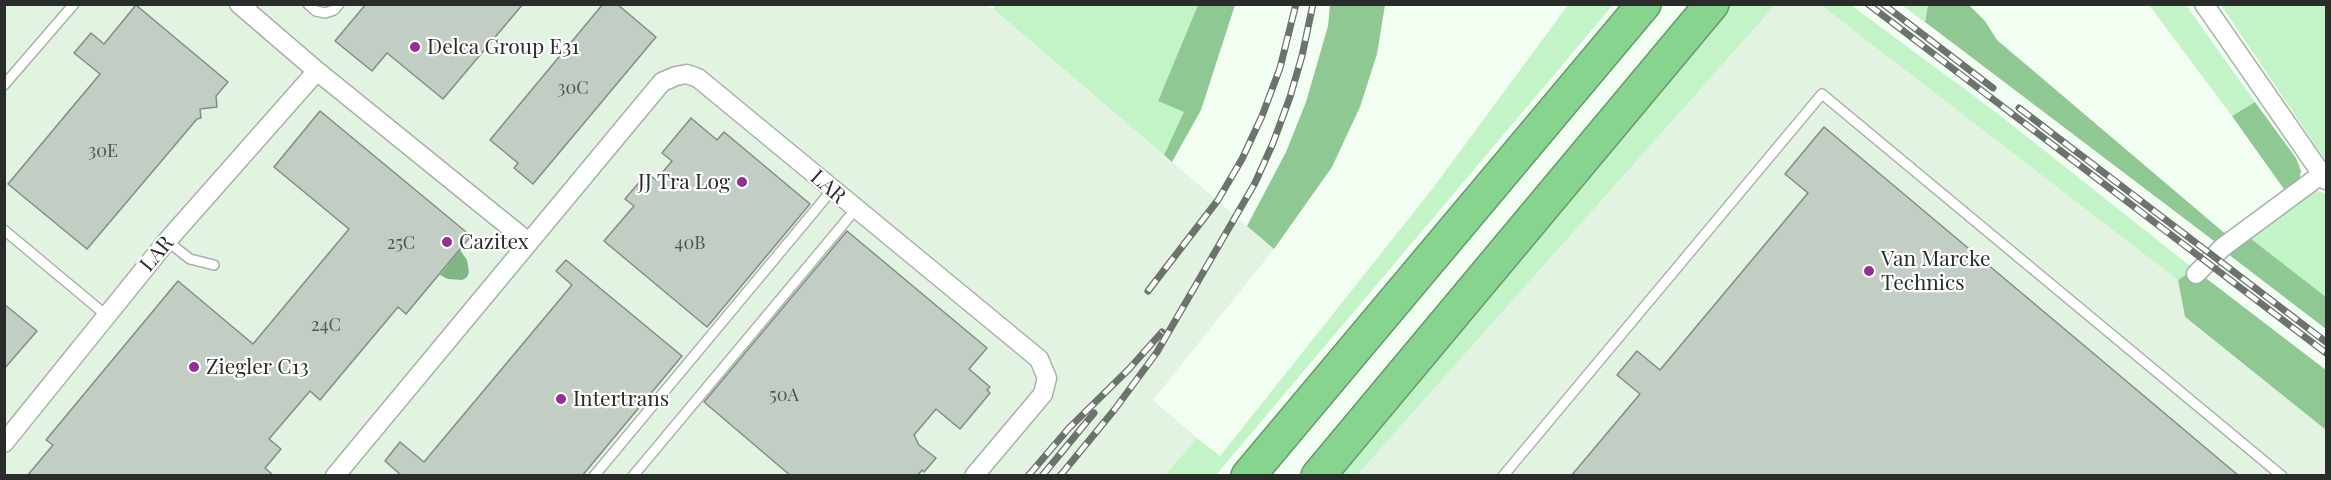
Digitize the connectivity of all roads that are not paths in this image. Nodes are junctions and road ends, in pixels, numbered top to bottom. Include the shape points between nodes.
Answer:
1 (74, 4) edge
2 (238, 4) edge
3 (308, 4) edge
4 (339, 4) edge
5 (1644, 4) edge
6 (1712, 4) edge
7 (2204, 4) edge
8 (317, 71) junction
9 (4, 85) edge
10 (2324, 177) edge
11 (832, 190) junction
12 (855, 210) junction
13 (4, 230) edge
14 (168, 241) junction
15 (527, 242) junction
16 (214, 265) dead end
17 (2196, 274) dead end
18 (106, 315) junction
19 (4, 443) edge
20 (334, 476) edge
21 (594, 476) edge
22 (633, 476) edge
23 (974, 476) edge
24 (1248, 476) edge
25 (1318, 476) edge
26 (1503, 476) edge
27 (2282, 476) edge

1 - 9 lane
2 - 8 street
3 - 4 lane via 326,13
5 - 24 highway
6 - 25 highway
7 - 10 street
8 - 14 street, LAR
8 - 15 street
10 - 17 street via 2223,247
11 - 12 street, LAR
11 - 15 street, LAR via 698,78 687,74 662,82
11 - 21 lane
12 - 22 lane
12 - 23 street, LAR via 1039,359 1047,378 1043,394
13 - 18 lane
14 - 16 lane via 189,259
14 - 18 street, LAR
15 - 20 street, LAR
18 - 19 street, LAR
26 - 27 lane via 1822,93

